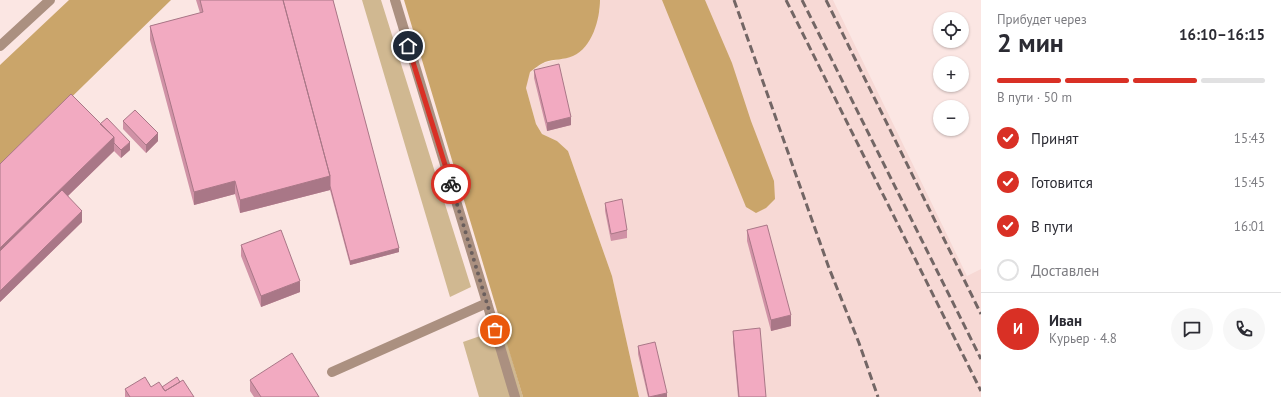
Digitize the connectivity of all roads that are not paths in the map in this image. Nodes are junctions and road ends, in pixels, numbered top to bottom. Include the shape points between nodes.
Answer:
1 (50, 0) edge
2 (395, 0) edge
3 (0, 46) edge
4 (487, 303) junction
5 (332, 372) dead end
6 (515, 397) edge

1 - 3 street
2 - 4 street
4 - 5 street
4 - 6 street

